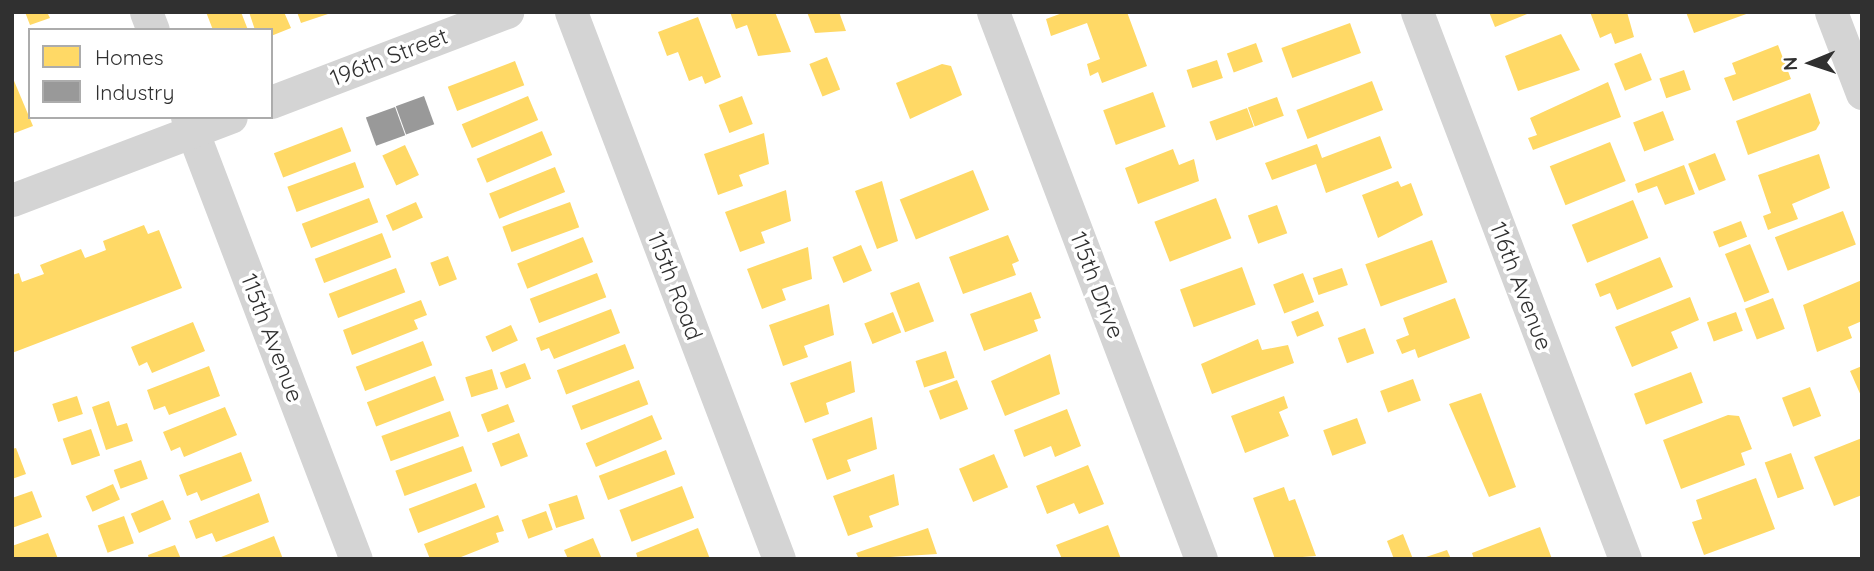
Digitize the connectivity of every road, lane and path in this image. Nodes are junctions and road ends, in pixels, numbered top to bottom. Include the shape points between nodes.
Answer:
1 (507, 12) edge
2 (570, 12) edge
3 (993, 12) edge
4 (1417, 12) edge
5 (1831, 12) edge
6 (1855, 57) edge
7 (1862, 93) edge
8 (273, 101) edge
9 (221, 119) edge
10 (190, 125) edge
11 (12, 200) edge
12 (356, 559) edge
13 (779, 559) edge
14 (1201, 559) edge
15 (1625, 559) edge

1 - 8 street, 196th Street
2 - 13 street, 115th Road
3 - 14 street, 115th Drive
4 - 15 street, 116th Avenue
5 - 6 street
6 - 7 street
9 - 10 street
10 - 11 street
10 - 12 street, 115th Avenue

